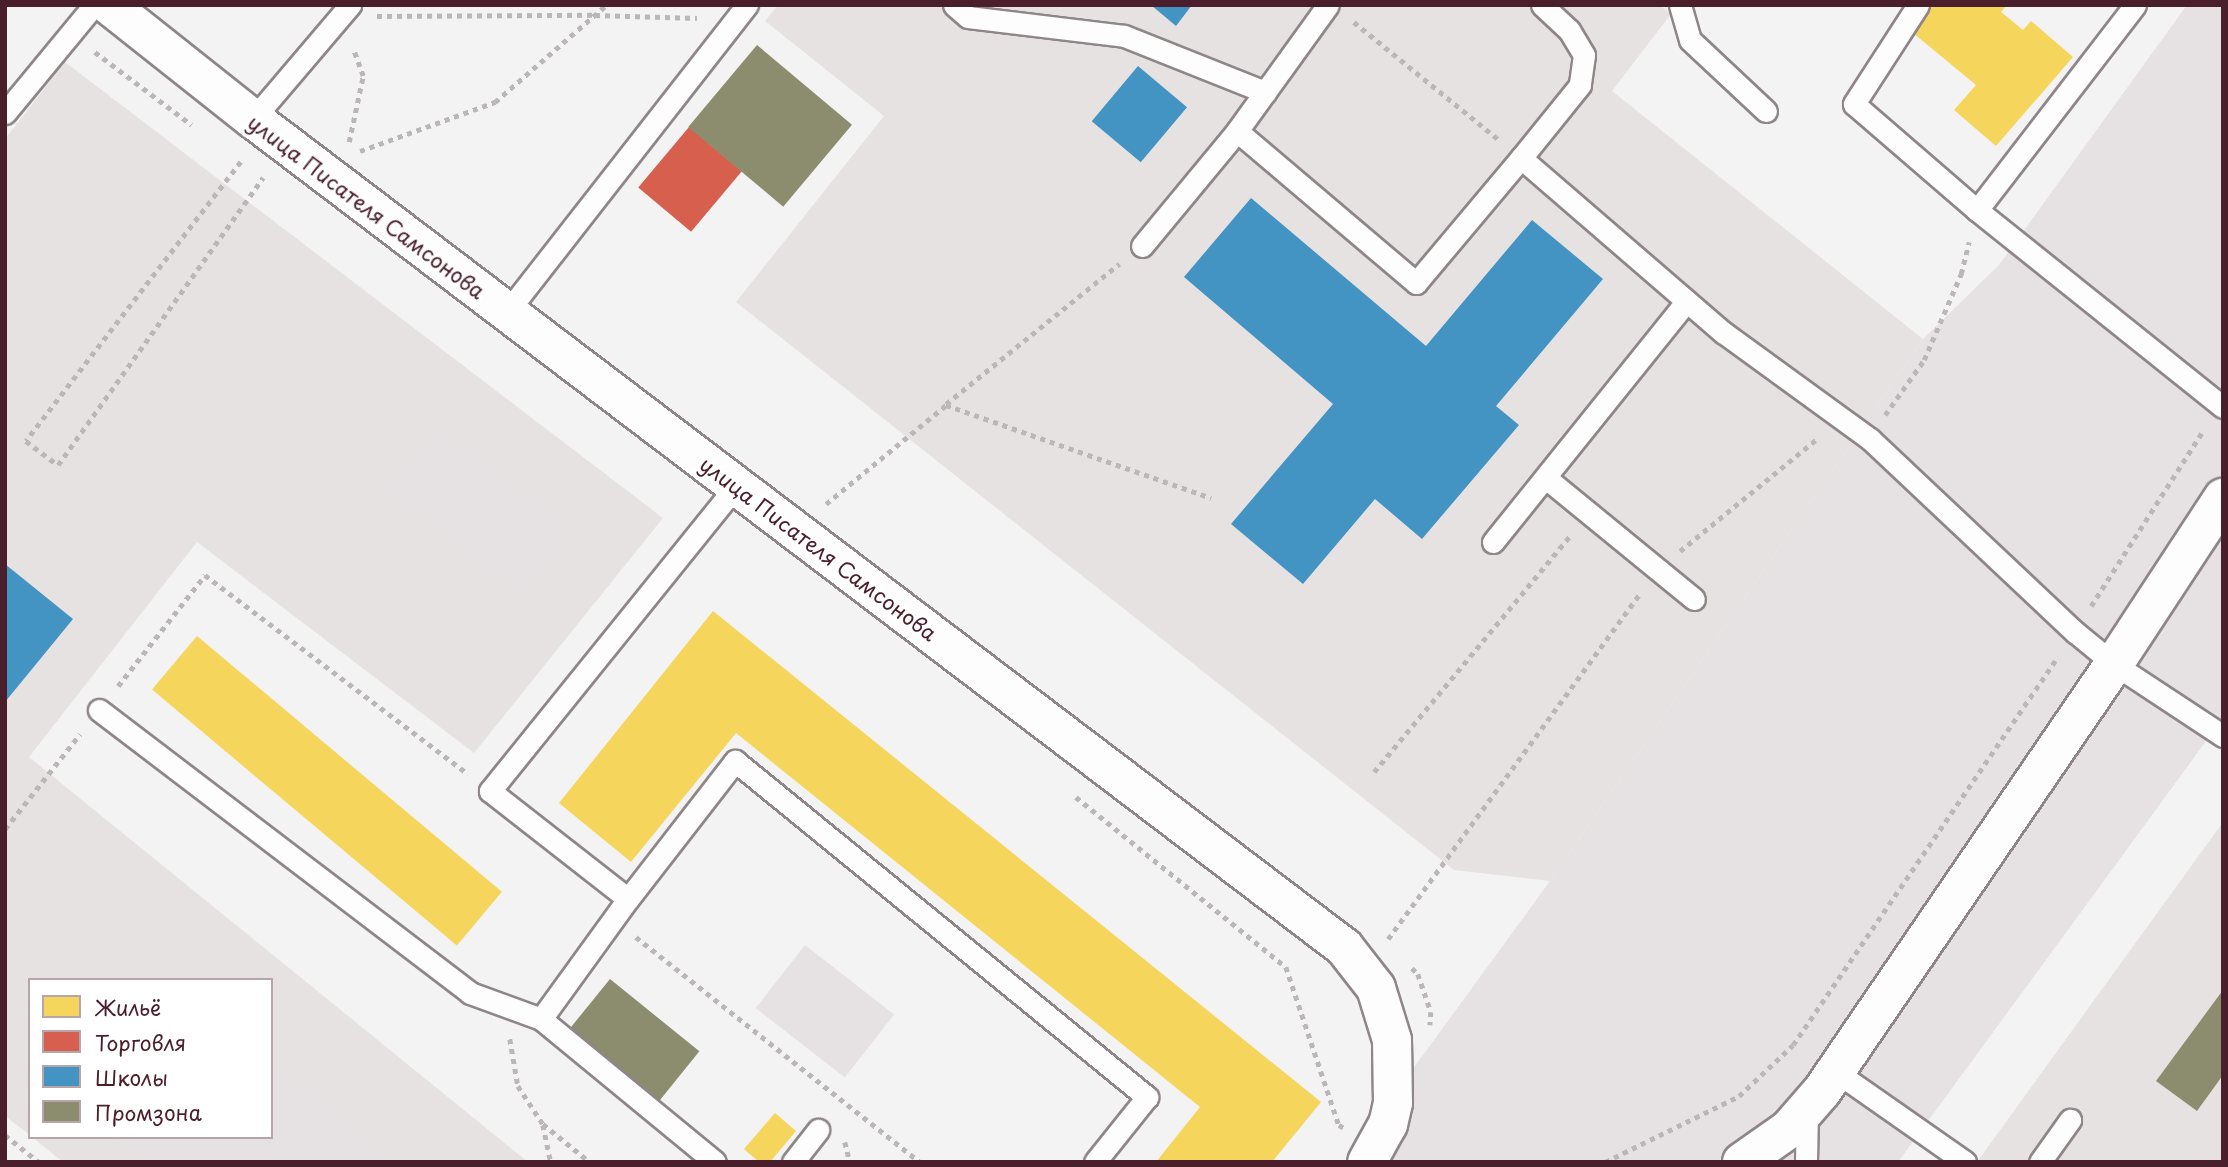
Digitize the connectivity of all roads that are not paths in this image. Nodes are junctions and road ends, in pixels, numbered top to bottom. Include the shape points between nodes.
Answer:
1 (94, 5) edge
2 (108, 5) edge
3 (954, 5) edge
4 (1542, 5) edge
5 (1680, 5) edge
6 (1918, 5) edge
7 (2135, 5) edge
8 (1336, 9) edge
9 (345, 11) edge
10 (742, 12) edge
11 (1265, 92) junction
12 (1766, 111) dead end
13 (5, 113) edge
14 (253, 119) junction
15 (1237, 131) junction
16 (1521, 158) junction
17 (1977, 210) junction
18 (1142, 246) road end
19 (1687, 301) junction
20 (508, 312) junction
21 (2221, 406) edge
22 (1546, 478) junction
23 (736, 486) junction
24 (2223, 498) edge
25 (1493, 542) dead end
26 (1693, 599) dead end
27 (2114, 664) junction
28 (99, 710) road end
29 (2223, 736) edge
30 (628, 899) junction
31 (541, 1019) junction
32 (1835, 1072) junction
33 (1807, 1111) junction
34 (2070, 1120) dead end
35 (818, 1130) dead end
36 (1372, 1154) edge
37 (715, 1162) edge
38 (793, 1162) edge
39 (1095, 1162) edge
40 (1742, 1162) edge
41 (1806, 1162) edge
42 (1965, 1162) edge
43 (2040, 1162) edge

1 - 13 lane
2 - 14 street, улица Писателя Самсонова
3 - 11 lane via 968,17 1124,36
4 - 16 lane via 1569,30 1584,55 1580,85
5 - 12 lane via 1689,40
6 - 17 lane via 1854,104
7 - 17 lane
8 - 11 lane
9 - 14 lane
10 - 20 lane
11 - 15 lane
14 - 20 street, улица Писателя Самсонова via 331,162
15 - 16 lane via 1416,283
15 - 18 lane
16 - 19 lane
17 - 21 lane
19 - 22 lane
19 - 27 lane via 1870,439 2074,632
20 - 23 street, улица Писателя Самсонова
22 - 25 lane
22 - 26 lane
23 - 30 lane via 490,791
23 - 36 street, улица Писателя Самсонова via 1355,958 1383,1003 1392,1040 1393,1103
24 - 27 street
27 - 29 lane
27 - 32 street
28 - 31 lane via 470,993
30 - 31 lane
30 - 39 lane via 735,761 1147,1097
31 - 37 lane
32 - 33 street
32 - 42 lane
33 - 40 street
33 - 41 lane
34 - 43 lane
35 - 38 lane

